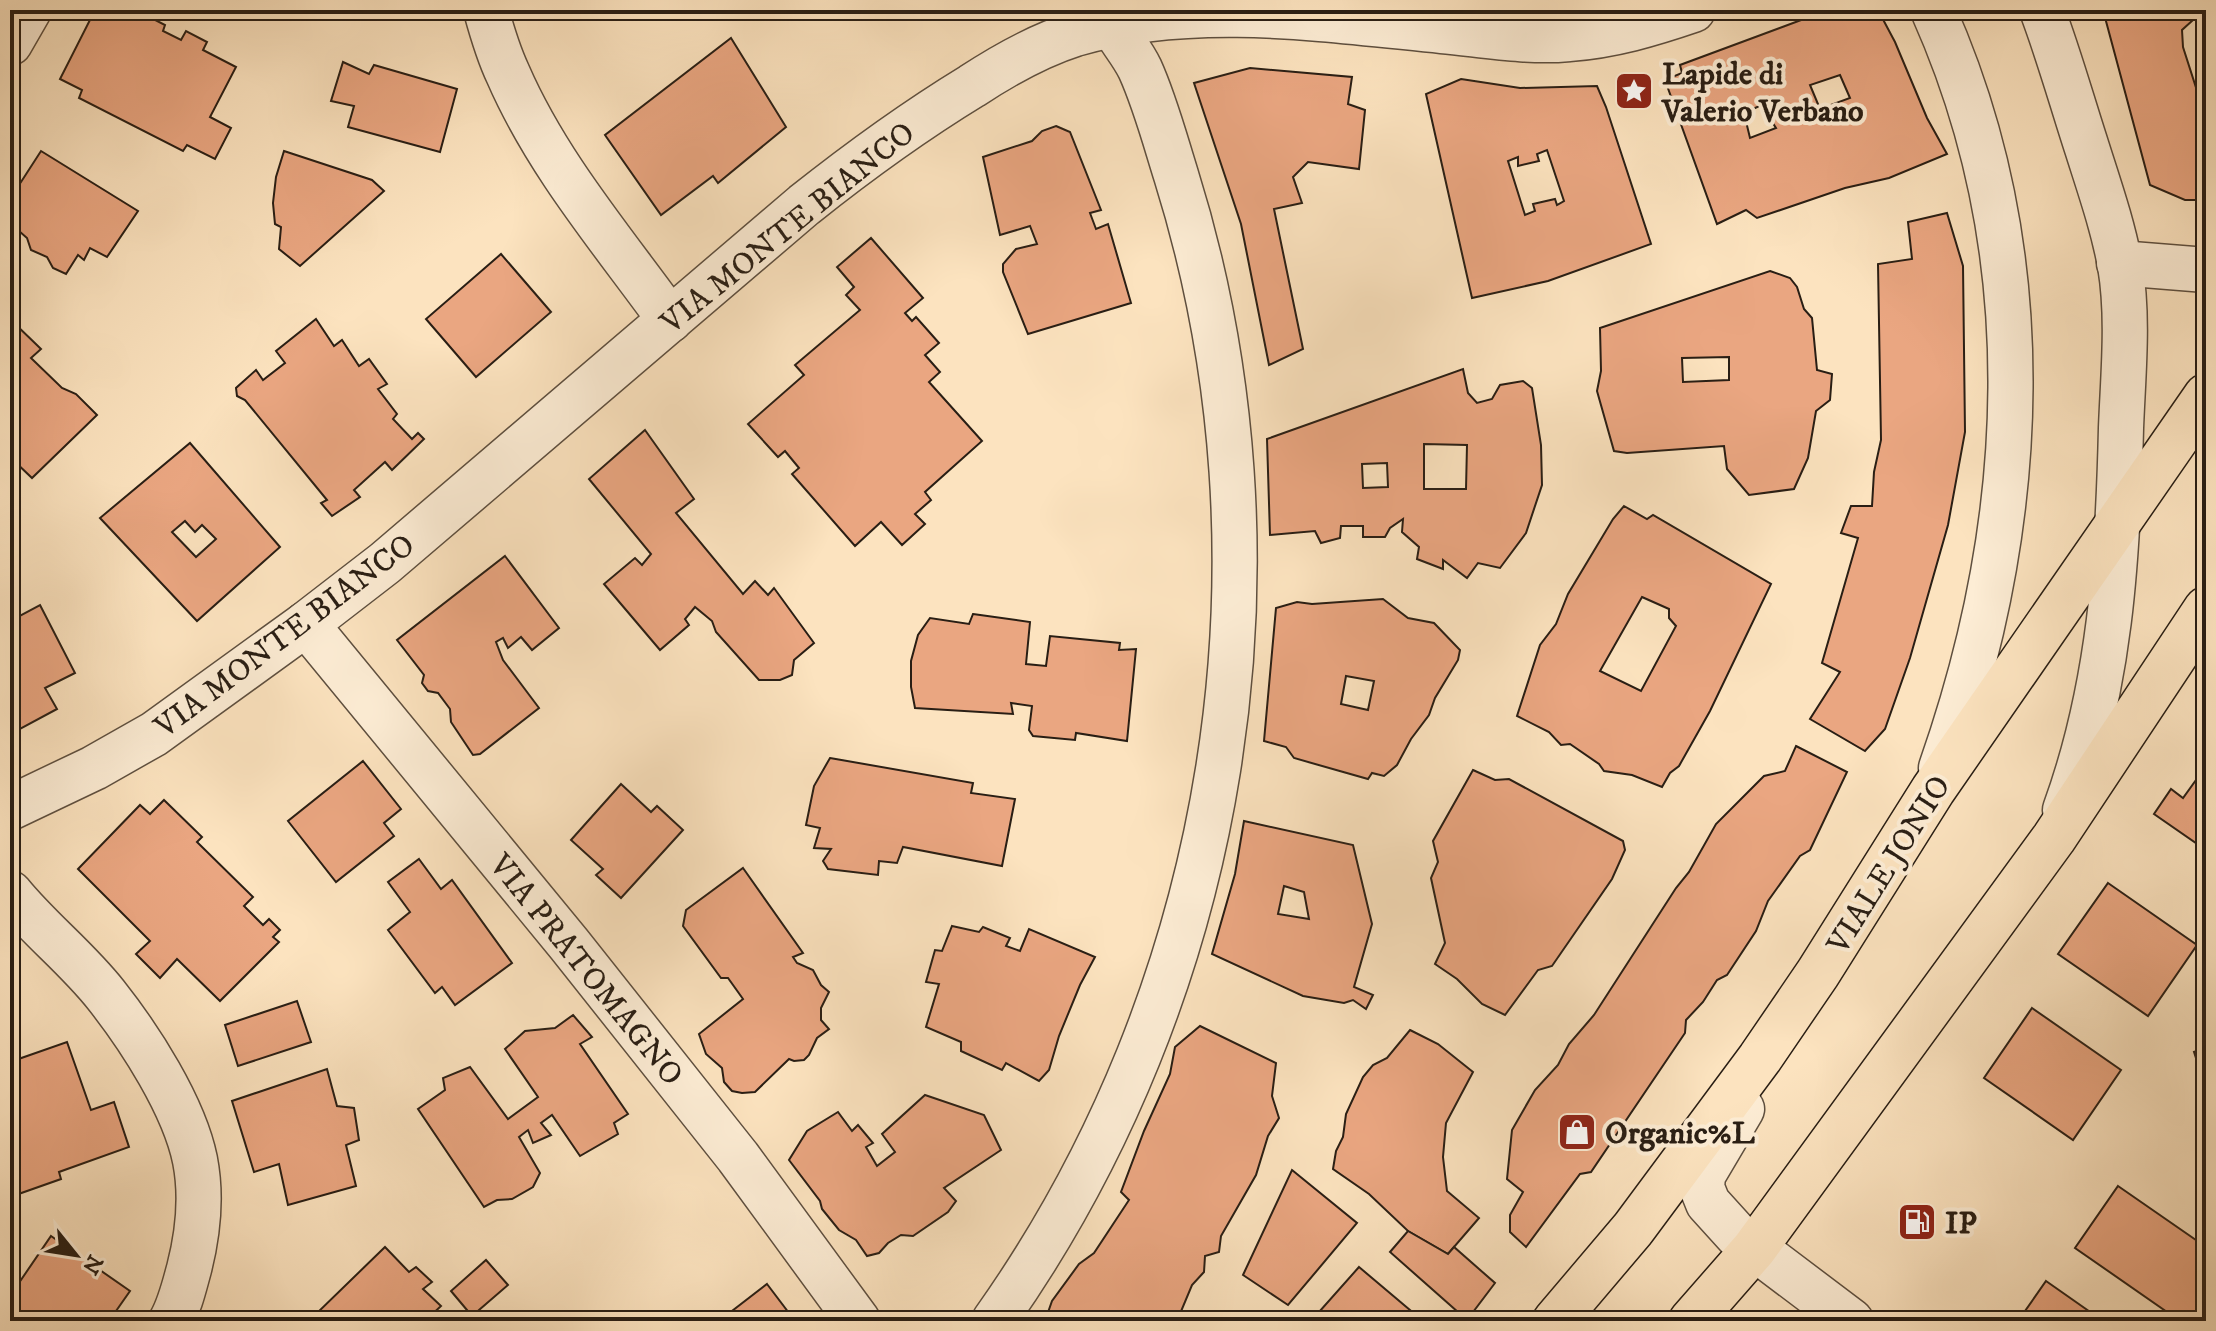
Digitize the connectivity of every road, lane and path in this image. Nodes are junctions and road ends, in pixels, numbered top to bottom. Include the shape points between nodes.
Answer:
1 (29, 10) edge
2 (486, 10) edge
3 (1693, 10) edge
4 (1933, 10) edge
5 (2042, 10) edge
6 (1108, 18) edge
7 (10, 43) edge
8 (2119, 263) junction
9 (2206, 270) edge
10 (670, 320) junction
11 (2206, 396) edge
12 (2117, 521) junction
13 (2206, 609) edge
14 (306, 624) junction
15 (1933, 790) junction
16 (10, 808) edge
17 (2054, 838) junction
18 (10, 893) edge
19 (1760, 1058) junction
20 (1754, 1249) junction
21 (176, 1319) edge
22 (858, 1321) edge
23 (994, 1321) edge
24 (1555, 1321) edge
25 (1691, 1321) edge
26 (1851, 1321) edge

1 - 7 street
2 - 10 street via 508,76 537,131
3 - 6 street, VIA MONTE BIANCO via 1631,29 1566,40 1224,14
4 - 15 street via 1989,178 2011,337 2008,451 1991,590 1961,713
5 - 8 street
6 - 10 street, VIA MONTE BIANCO via 1022,55 913,123 804,205
6 - 23 street via 1141,72 1176,175 1213,322 1233,490 1229,695 1200,864 1155,1015 1088,1164
8 - 9 street
8 - 12 street via 2124,326
10 - 14 street, VIA MONTE BIANCO
11 - 12 main road, VIALE JONIO
12 - 15 main road, VIALE JONIO
12 - 17 street via 2101,683 2078,775
13 - 17 main road
14 - 16 street, VIA MONTE BIANCO via 154,734
14 - 22 street, VIA PRATOMAGNO via 738,1157
15 - 19 main road, VIALE JONIO
17 - 20 main road
18 - 21 street via 105,995 162,1080 186,1133 199,1198
19 - 20 street via 1737,1120 1703,1175 1702,1188 1721,1220
19 - 24 main road, VIALE JONIO via 1633,1229
20 - 25 main road
20 - 26 street

